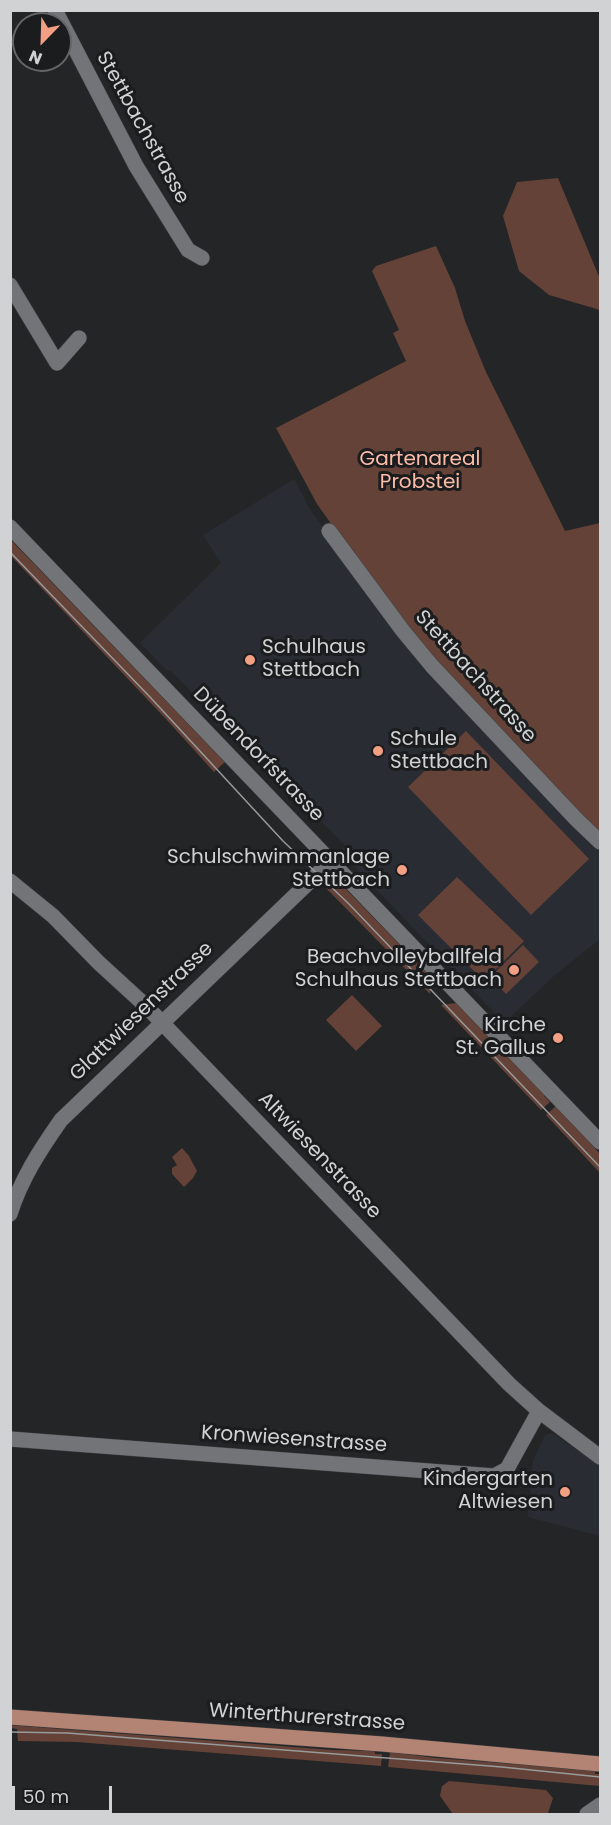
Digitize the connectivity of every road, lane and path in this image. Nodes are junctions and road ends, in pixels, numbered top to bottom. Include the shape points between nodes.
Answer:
1 (55, 10) edge
2 (202, 258) dead end
3 (10, 285) edge
4 (79, 338) dead end
5 (10, 527) edge
6 (329, 531) dead end
7 (600, 842) edge
8 (331, 861) junction
9 (10, 881) edge
10 (162, 1022) junction
11 (600, 1142) edge
12 (16, 1180) edge
13 (10, 1214) edge
14 (539, 1411) junction
15 (10, 1439) edge
16 (600, 1457) edge
17 (10, 1717) edge
18 (600, 1764) edge
19 (600, 1806) edge
20 (587, 1815) edge

1 - 2 street, Stettbachstrasse via 136,166 188,250
3 - 4 street via 57,363
5 - 8 street, Dübendorfstrasse
6 - 7 street, Stettbachstrasse via 432,666
8 - 10 street, Glattwiesenstrasse
8 - 11 street, Dübendorfstrasse
9 - 10 street, Altwiesenstrasse via 53,916
10 - 12 street, Glattwiesenstrasse via 61,1120
10 - 14 street, Altwiesenstrasse
12 - 13 street, Glattwiesenstrasse
14 - 15 street, Kronwiesenstrasse via 507,1469 494,1476
14 - 16 street, Altwiesenstrasse
17 - 18 main road, Winterthurerstrasse
19 - 20 street

